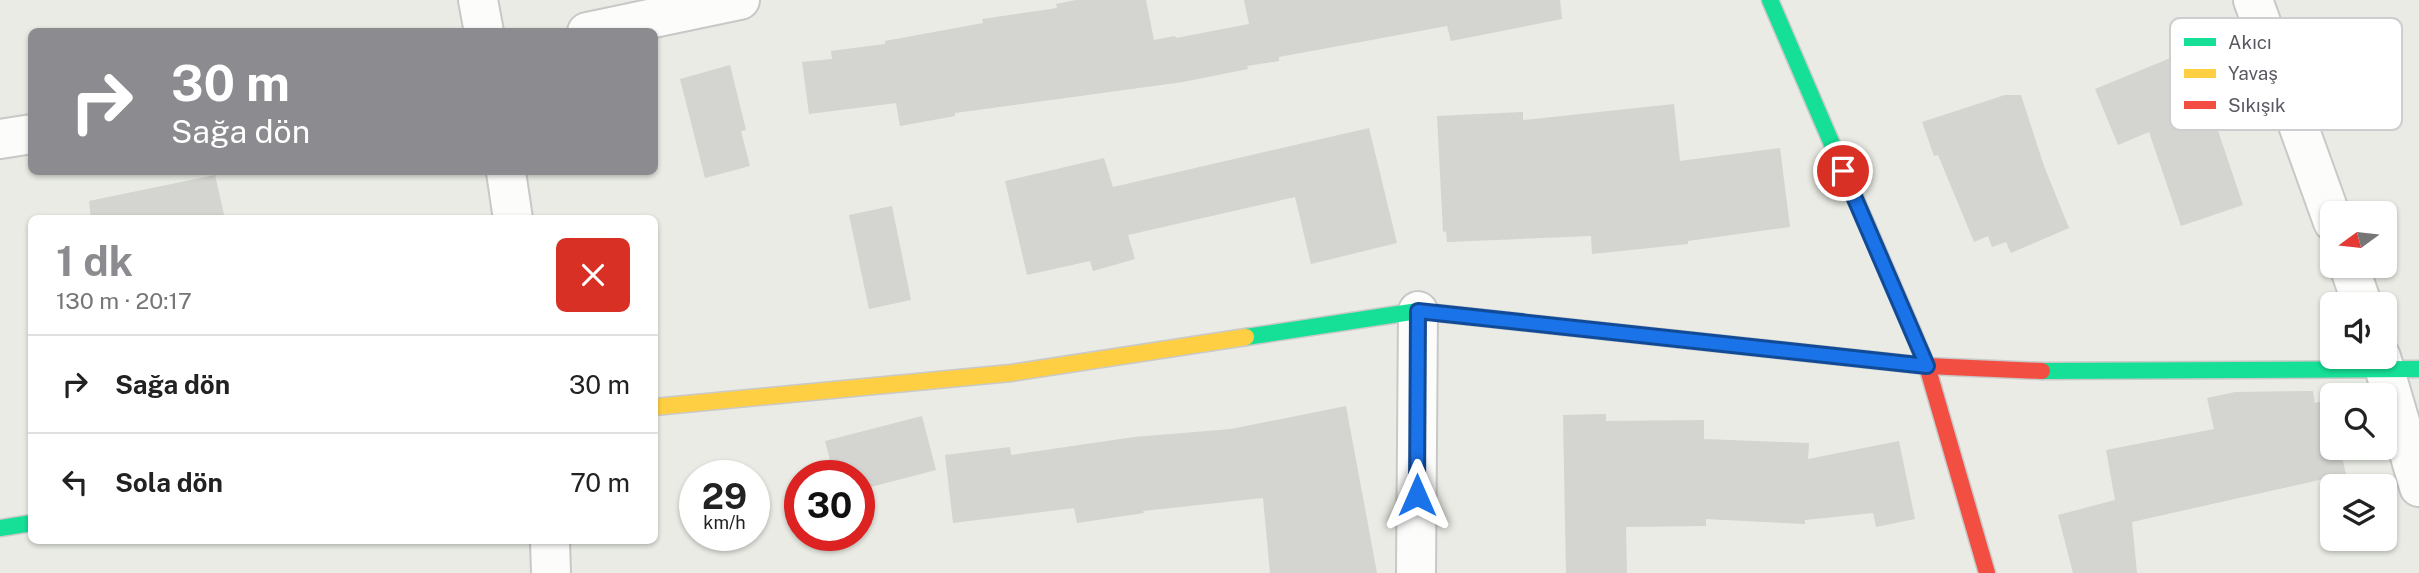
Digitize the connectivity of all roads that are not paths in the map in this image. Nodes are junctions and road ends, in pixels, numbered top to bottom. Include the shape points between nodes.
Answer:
1 (478, 0) edge
2 (740, 0) edge
3 (1770, 0) edge
4 (2253, 0) edge
5 (2259, 18) edge
6 (483, 28) edge
7 (606, 28) edge
8 (2300, 130) edge
9 (28, 135) edge
10 (0, 139) edge
11 (506, 175) edge
12 (2325, 201) edge
13 (512, 215) edge
14 (1418, 311) junction
15 (1927, 366) junction
16 (2320, 366) edge
17 (2396, 369) edge
18 (658, 407) edge
19 (2419, 487) edge
20 (28, 524) edge
21 (0, 528) edge
22 (550, 544) edge
23 (551, 573) edge
24 (1416, 573) edge
25 (1987, 573) edge

1 - 6 street
2 - 7 street
3 - 15 street
4 - 5 street
8 - 12 street
9 - 10 street
11 - 13 street
14 - 15 street
14 - 18 street via 1011,373
14 - 24 street
15 - 16 street via 2052,371
15 - 25 street
17 - 19 street
20 - 21 street
22 - 23 street

